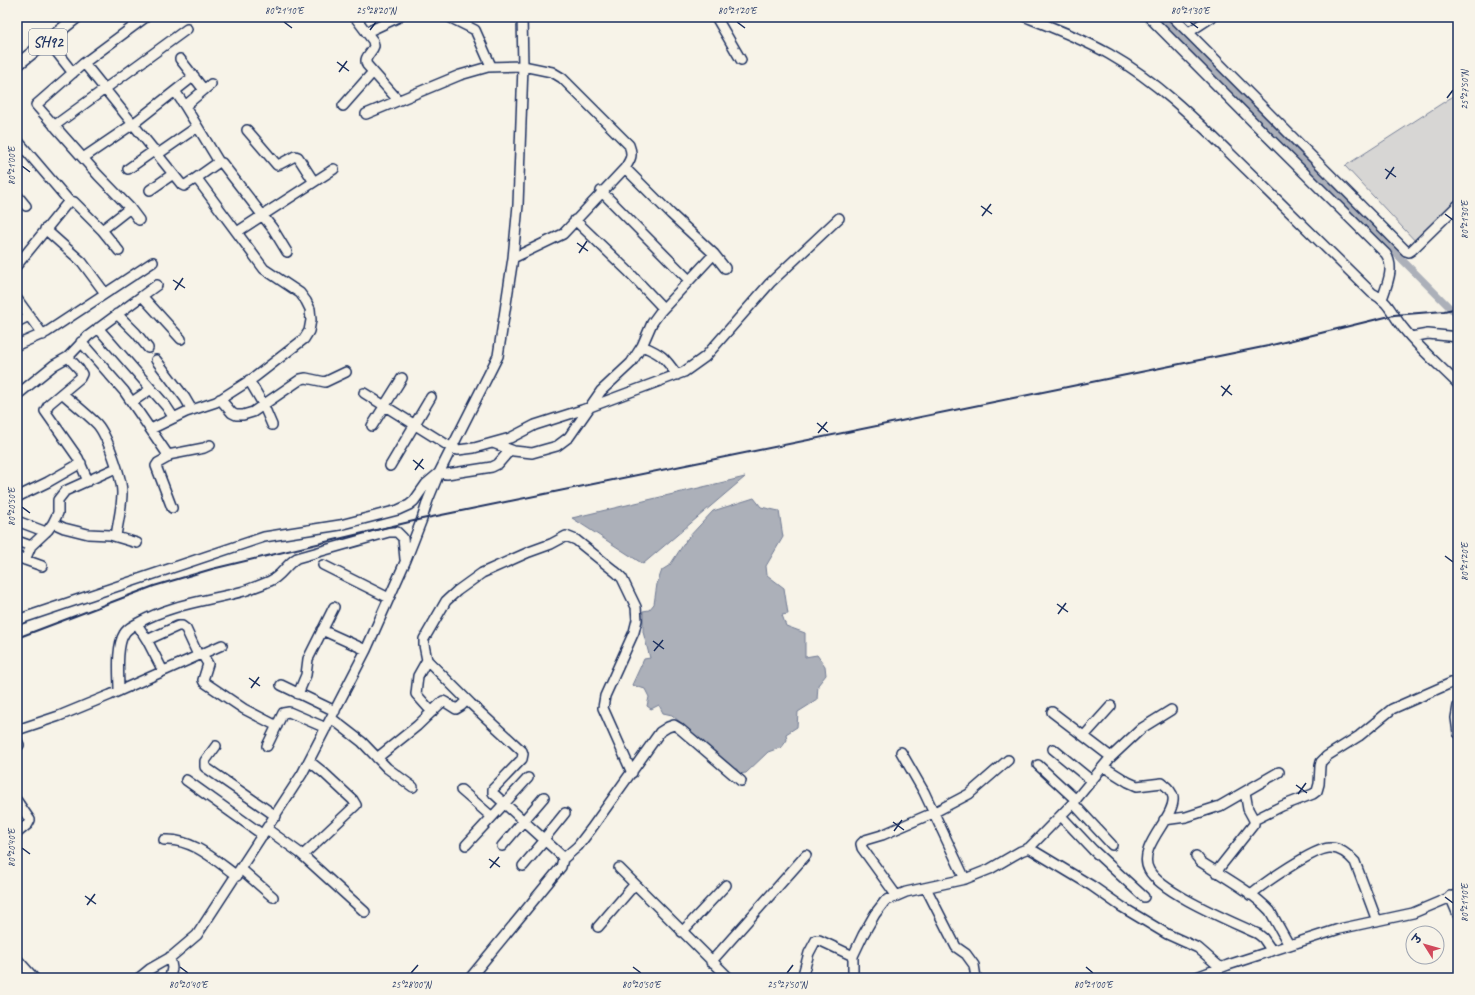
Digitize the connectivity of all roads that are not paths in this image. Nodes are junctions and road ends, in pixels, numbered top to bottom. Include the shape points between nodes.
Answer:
1 (77, 17) edge
2 (146, 17) edge
3 (355, 17) edge
4 (399, 17) edge
5 (449, 17) edge
6 (522, 17) edge
7 (716, 17) edge
8 (1026, 17) edge
9 (1149, 17) edge
10 (1173, 17) edge
11 (1212, 17) edge
12 (187, 29) dead end
13 (367, 32) junction
14 (1189, 32) junction
15 (48, 41) junction
16 (180, 59) dead end
17 (18, 60) edge
18 (741, 60) dead end
19 (84, 63) junction
20 (491, 66) junction
21 (524, 66) junction
22 (73, 72) junction
23 (373, 72) junction
24 (194, 76) junction
25 (104, 89) junction
26 (175, 91) junction
27 (398, 100) junction
28 (185, 106) junction
29 (343, 106) dead end
30 (366, 114) dead end
31 (133, 124) junction
32 (54, 126) junction
33 (198, 127) junction
34 (247, 130) dead end
35 (17, 140) edge
36 (156, 152) junction
37 (83, 158) junction
38 (219, 162) junction
39 (625, 168) junction
40 (128, 169) dead end
41 (334, 169) dead end
42 (173, 174) junction
43 (195, 179) junction
44 (314, 182) junction
45 (150, 190) dead end
46 (601, 191) junction
47 (17, 195) edge
48 (68, 201) junction
49 (1458, 205) edge
50 (26, 206) dead end
51 (130, 208) junction
52 (262, 215) junction
53 (839, 218) dead end
54 (139, 220) dead end
55 (575, 220) junction
56 (45, 229) junction
57 (102, 230) junction
58 (237, 232) junction
59 (119, 251) dead end
60 (287, 252) dead end
61 (714, 254) junction
62 (513, 258) junction
63 (153, 262) dead end
64 (17, 265) edge
65 (725, 268) dead end
66 (689, 280) junction
67 (157, 285) dead end
68 (104, 293) junction
69 (142, 296) junction
70 (1382, 298) junction
71 (17, 299) edge
72 (663, 308) junction
73 (117, 314) junction
74 (30, 316) junction
75 (17, 322) edge
76 (98, 328) junction
77 (43, 335) junction
78 (1411, 337) junction
79 (1458, 337) edge
80 (181, 339) dead end
81 (81, 342) junction
82 (17, 345) edge
83 (642, 346) junction
84 (148, 348) dead end
85 (68, 357) junction
86 (156, 360) dead end
87 (346, 372) dead end
88 (677, 375) junction
89 (402, 378) dead end
90 (249, 380) junction
91 (1458, 384) edge
92 (151, 390) junction
93 (62, 393) junction
94 (364, 393) dead end
95 (17, 395) edge
96 (431, 397) dead end
97 (220, 399) junction
98 (132, 402) junction
99 (263, 404) junction
100 (385, 406) junction
101 (588, 408) junction
102 (192, 410) junction
103 (174, 418) junction
104 (414, 424) junction
105 (272, 425) dead end
106 (372, 426) dead end
107 (151, 429) junction
108 (493, 443) junction
109 (210, 445) dead end
110 (452, 448) junction
111 (510, 450) junction
112 (168, 455) junction
113 (81, 463) junction
114 (390, 466) dead end
115 (116, 468) junction
116 (439, 473) junction
117 (88, 481) junction
118 (17, 497) edge
119 (172, 508) dead end
120 (17, 521) edge
121 (53, 523) junction
122 (46, 532) junction
123 (116, 536) junction
124 (17, 541) edge
125 (137, 542) dead end
126 (31, 546) junction
127 (21, 558) edge
128 (406, 560) junction
129 (323, 565) dead end
130 (42, 566) dead end
131 (389, 598) junction
132 (334, 607) dead end
133 (17, 620) edge
134 (137, 624) junction
135 (322, 630) junction
136 (147, 640) junction
137 (222, 645) dead end
138 (366, 650) junction
139 (200, 654) junction
140 (427, 660) junction
141 (163, 671) junction
142 (1458, 680) edge
143 (281, 685) dead end
144 (119, 691) junction
145 (298, 694) junction
146 (467, 700) junction
147 (1111, 706) dead end
148 (1458, 706) edge
149 (1170, 710) dead end
150 (432, 712) junction
151 (1052, 712) dead end
152 (333, 714) junction
153 (277, 726) junction
154 (326, 728) junction
155 (17, 730) edge
156 (1458, 730) edge
157 (1084, 736) junction
158 (216, 746) dead end
159 (267, 746) dead end
160 (1053, 749) dead end
161 (901, 752) dead end
162 (1111, 757) junction
163 (377, 758) junction
164 (1008, 760) dead end
165 (309, 761) junction
166 (1038, 765) dead end
167 (1104, 767) junction
168 (1279, 772) dead end
169 (632, 773) junction
170 (528, 778) dead end
171 (186, 780) dead end
172 (741, 781) dead end
173 (1092, 781) junction
174 (413, 787) dead end
175 (461, 790) dead end
176 (1245, 792) junction
177 (544, 797) dead end
178 (17, 801) edge
179 (504, 802) junction
180 (1074, 802) junction
181 (566, 813) dead end
182 (933, 813) junction
183 (276, 816) junction
184 (492, 816) junction
185 (1061, 816) junction
186 (524, 820) junction
187 (1164, 820) junction
188 (1254, 820) junction
189 (265, 832) junction
190 (17, 833) edge
191 (544, 839) junction
192 (164, 840) dead end
193 (466, 845) dead end
194 (1112, 845) dead end
195 (502, 846) dead end
196 (1029, 848) junction
197 (303, 855) junction
198 (806, 855) dead end
199 (1196, 856) dead end
200 (563, 859) junction
201 (524, 866) dead end
202 (619, 868) dead end
203 (239, 872) junction
204 (1216, 872) junction
205 (965, 879) junction
206 (635, 884) junction
207 (726, 885) dead end
208 (926, 888) junction
209 (1250, 894) junction
210 (896, 895) junction
211 (1454, 895) edge
212 (273, 897) dead end
213 (1144, 897) dead end
214 (365, 912) dead end
215 (1458, 915) edge
216 (1377, 921) junction
217 (598, 927) dead end
218 (682, 932) junction
219 (1289, 945) junction
220 (1272, 951) junction
221 (853, 956) junction
222 (170, 957) junction
223 (17, 960) edge
224 (711, 962) junction
225 (1221, 968) junction
226 (34, 978) edge
227 (139, 978) edge
228 (170, 978) edge
229 (470, 978) edge
230 (729, 978) edge
231 (802, 978) edge
232 (853, 978) edge
233 (976, 978) edge
234 (1194, 978) edge

1 - 15 main road, SH92
2 - 19 street
3 - 13 street
4 - 13 street
5 - 20 street via 475,30
6 - 21 street
7 - 18 street
8 - 70 street via 1067,33 1109,54 1176,102 1372,294
9 - 70 street via 1386,254 1391,265
10 - 14 street
11 - 14 street
12 - 25 street
13 - 23 street via 374,46 366,62
14 - 49 street via 1406,251 1409,252 1416,246
15 - 17 main road, SH92
15 - 22 street
16 - 24 street
19 - 22 street
19 - 25 street
20 - 21 street
20 - 27 street via 460,75
21 - 39 street via 552,72 587,102 629,146 632,153
21 - 62 street
22 - 32 street via 36,105
23 - 27 street
23 - 29 street
24 - 26 street
24 - 28 street via 208,87
25 - 31 street
25 - 32 street
26 - 28 street
26 - 31 street
27 - 30 street
28 - 33 street
31 - 36 street
31 - 37 street
32 - 37 street
33 - 36 street
33 - 38 street
34 - 44 street via 278,164 298,157
35 - 48 street
36 - 40 street
36 - 42 street
37 - 51 street
38 - 43 street
38 - 52 street via 225,165
39 - 46 street
39 - 61 street
41 - 44 street
42 - 43 street via 184,186
42 - 45 street
43 - 58 street
44 - 52 street
46 - 55 street
46 - 66 street
47 - 50 street
48 - 56 street
48 - 57 street via 74,202
51 - 54 street
51 - 57 street
52 - 58 street
52 - 60 street
53 - 88 street via 770,283 705,357
55 - 62 street via 563,234
55 - 72 street
56 - 64 street
56 - 68 street via 82,262
57 - 59 street
58 - 90 street via 264,269 300,293 310,309 311,320 304,339
61 - 65 street
61 - 66 street
62 - 110 street via 498,356
63 - 68 street
66 - 72 street
67 - 69 street
68 - 77 street
69 - 73 street
69 - 80 street
70 - 78 street
71 - 74 street
72 - 83 street via 652,322
73 - 76 street
73 - 84 street
74 - 75 street
74 - 77 street
76 - 81 street
76 - 92 street
77 - 82 street
78 - 79 street via 1428,334
78 - 91 street
81 - 85 street
81 - 98 street
83 - 88 street via 665,358
83 - 101 street via 631,363 600,391
85 - 93 street via 82,374
85 - 95 street
86 - 102 street
87 - 99 street via 325,382 301,379
88 - 101 street
89 - 100 street
90 - 97 street
90 - 99 street
92 - 98 street
92 - 103 street
93 - 113 street via 45,411
93 - 115 street via 97,424
94 - 100 street
96 - 104 street
97 - 99 street via 236,415 253,412
97 - 102 street
98 - 107 street
99 - 105 street
100 - 104 street
100 - 106 street
101 - 108 street via 535,425 510,438
101 - 111 street via 576,429 557,446 532,453
102 - 103 street
103 - 107 street
104 - 110 street
104 - 114 street
107 - 112 street
108 - 110 street via 458,450
108 - 111 street
109 - 112 street
110 - 116 street
111 - 116 street via 492,467
112 - 119 street via 156,466
113 - 117 street
113 - 118 street
115 - 117 street
115 - 123 street via 122,493
116 - 128 street
116 - 133 street via 426,484 414,501 398,510 340,525 264,537
117 - 121 street via 65,491 60,497 57,502 58,513
120 - 122 street
121 - 122 street
121 - 123 street via 88,534
122 - 126 street
123 - 125 street
124 - 126 street
126 - 127 street
127 - 130 street
128 - 131 street
128 - 134 street via 402,538 397,532 389,532 297,558 272,580 243,591 176,606
129 - 131 street
131 - 138 street
132 - 135 street
134 - 136 street
134 - 144 street via 128,629 121,640
135 - 138 street
135 - 145 street via 308,659 306,675
136 - 139 street via 182,626
136 - 141 street
137 - 139 street
138 - 152 street
139 - 141 street
139 - 153 street via 208,664 204,682
140 - 146 street
140 - 150 street via 418,676 416,694
140 - 169 street via 424,639 446,601 457,591 482,573 562,537 570,537 617,572 636,607 637,620 634,632 604,696 603,708
141 - 144 street
142 - 188 street via 1392,710 1321,762 1317,791
143 - 145 street
144 - 155 street
145 - 152 street
146 - 150 street via 456,709 444,701
146 - 179 street via 522,751 522,759 493,789
147 - 157 street
148 - 156 street
149 - 162 street via 1142,728
150 - 163 street
151 - 157 street
152 - 154 street
152 - 163 street
153 - 154 street via 283,713 289,712
153 - 159 street
154 - 165 street
157 - 162 street
158 - 183 street via 205,761 205,767
160 - 173 street
161 - 182 street
162 - 167 street
163 - 174 street
164 - 182 street via 968,794
165 - 183 street
165 - 197 street via 356,805
166 - 180 street
167 - 173 street
167 - 187 street via 1137,786 1162,783 1167,787 1173,799 1171,809
168 - 176 street
169 - 172 street via 660,732 674,725
169 - 200 street via 578,846
170 - 179 street
171 - 189 street
173 - 180 street
175 - 184 street
176 - 187 street via 1220,806 1186,817
176 - 188 street via 1248,809
177 - 186 street
178 - 190 street via 30,820
179 - 184 street
179 - 186 street
180 - 185 street
180 - 194 street
181 - 191 street
182 - 205 street
182 - 210 street via 865,840 861,844 862,849
183 - 189 street
184 - 193 street
185 - 196 street
185 - 213 street
186 - 191 street
186 - 195 street
187 - 220 street via 1146,857 1152,875 1170,890 1258,934
188 - 204 street via 1253,827
189 - 197 street via 284,840
189 - 203 street
191 - 200 street
191 - 201 street
192 - 203 street via 172,839 192,845
196 - 205 street
196 - 225 street via 1166,934 1198,948
197 - 214 street
198 - 224 street
199 - 204 street
200 - 229 street via 561,867
202 - 206 street
203 - 212 street
203 - 222 street via 197,935
204 - 209 street
205 - 208 street
206 - 217 street
206 - 218 street
207 - 218 street
208 - 210 street
208 - 233 street via 956,947 966,954 974,965
209 - 216 street via 1290,867 1330,848 1350,855 1355,862
209 - 219 street via 1270,911
210 - 221 street via 881,906
211 - 215 street
211 - 216 street via 1413,913
216 - 219 street via 1339,929
218 - 224 street
219 - 220 street
220 - 225 street
221 - 231 street via 816,940 809,953
221 - 232 street
222 - 227 street
222 - 228 street
223 - 226 street
224 - 230 street
225 - 234 street

